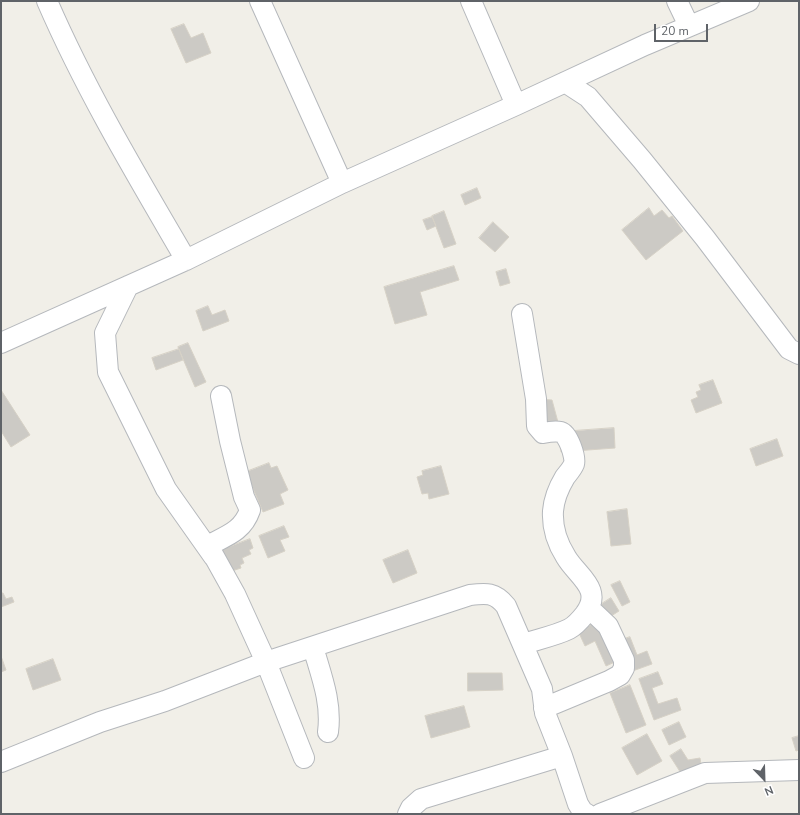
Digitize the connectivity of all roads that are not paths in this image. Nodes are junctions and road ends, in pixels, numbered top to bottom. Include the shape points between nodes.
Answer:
1 (47, 1) edge
2 (260, 1) edge
3 (471, 1) edge
4 (677, 1) edge
5 (749, 1) edge
6 (689, 26) junction
7 (565, 82) junction
8 (516, 105) junction
9 (342, 183) junction
10 (186, 260) junction
11 (128, 286) junction
12 (522, 314) dead end
13 (1, 343) edge
14 (799, 354) edge
15 (221, 396) dead end
16 (214, 557) junction
17 (590, 608) junction
18 (523, 644) junction
19 (313, 647) junction
20 (266, 662) junction
21 (544, 708) junction
22 (328, 732) dead end
23 (562, 756) junction
24 (304, 758) dead end
25 (1, 762) edge
26 (799, 770) edge
27 (408, 814) edge
28 (587, 814) edge
29 (600, 814) edge

1 - 10 street via 64,42
2 - 9 street
3 - 8 street
4 - 6 street
5 - 6 street
6 - 7 street
7 - 8 street
7 - 14 street via 588,97 705,238 789,349
8 - 9 street
9 - 10 street
10 - 11 street
11 - 13 street
11 - 16 street via 104,333 108,372 166,489
12 - 17 street via 536,399 537,426 543,433 564,434 574,457 574,465 557,493 553,510 554,530 567,559 590,588
15 - 16 street via 244,497 250,510 244,523 211,544 210,549
16 - 20 street via 235,594
17 - 18 street via 570,628
17 - 21 street via 608,626 624,660 624,668 620,676
18 - 19 street via 506,606 497,597 489,594 470,595
18 - 21 street via 542,689
19 - 20 street
19 - 22 street via 328,700
20 - 24 street
20 - 25 street via 165,701 100,722
21 - 23 street
23 - 27 street via 421,799
23 - 28 street via 578,804
26 - 29 street via 705,773

